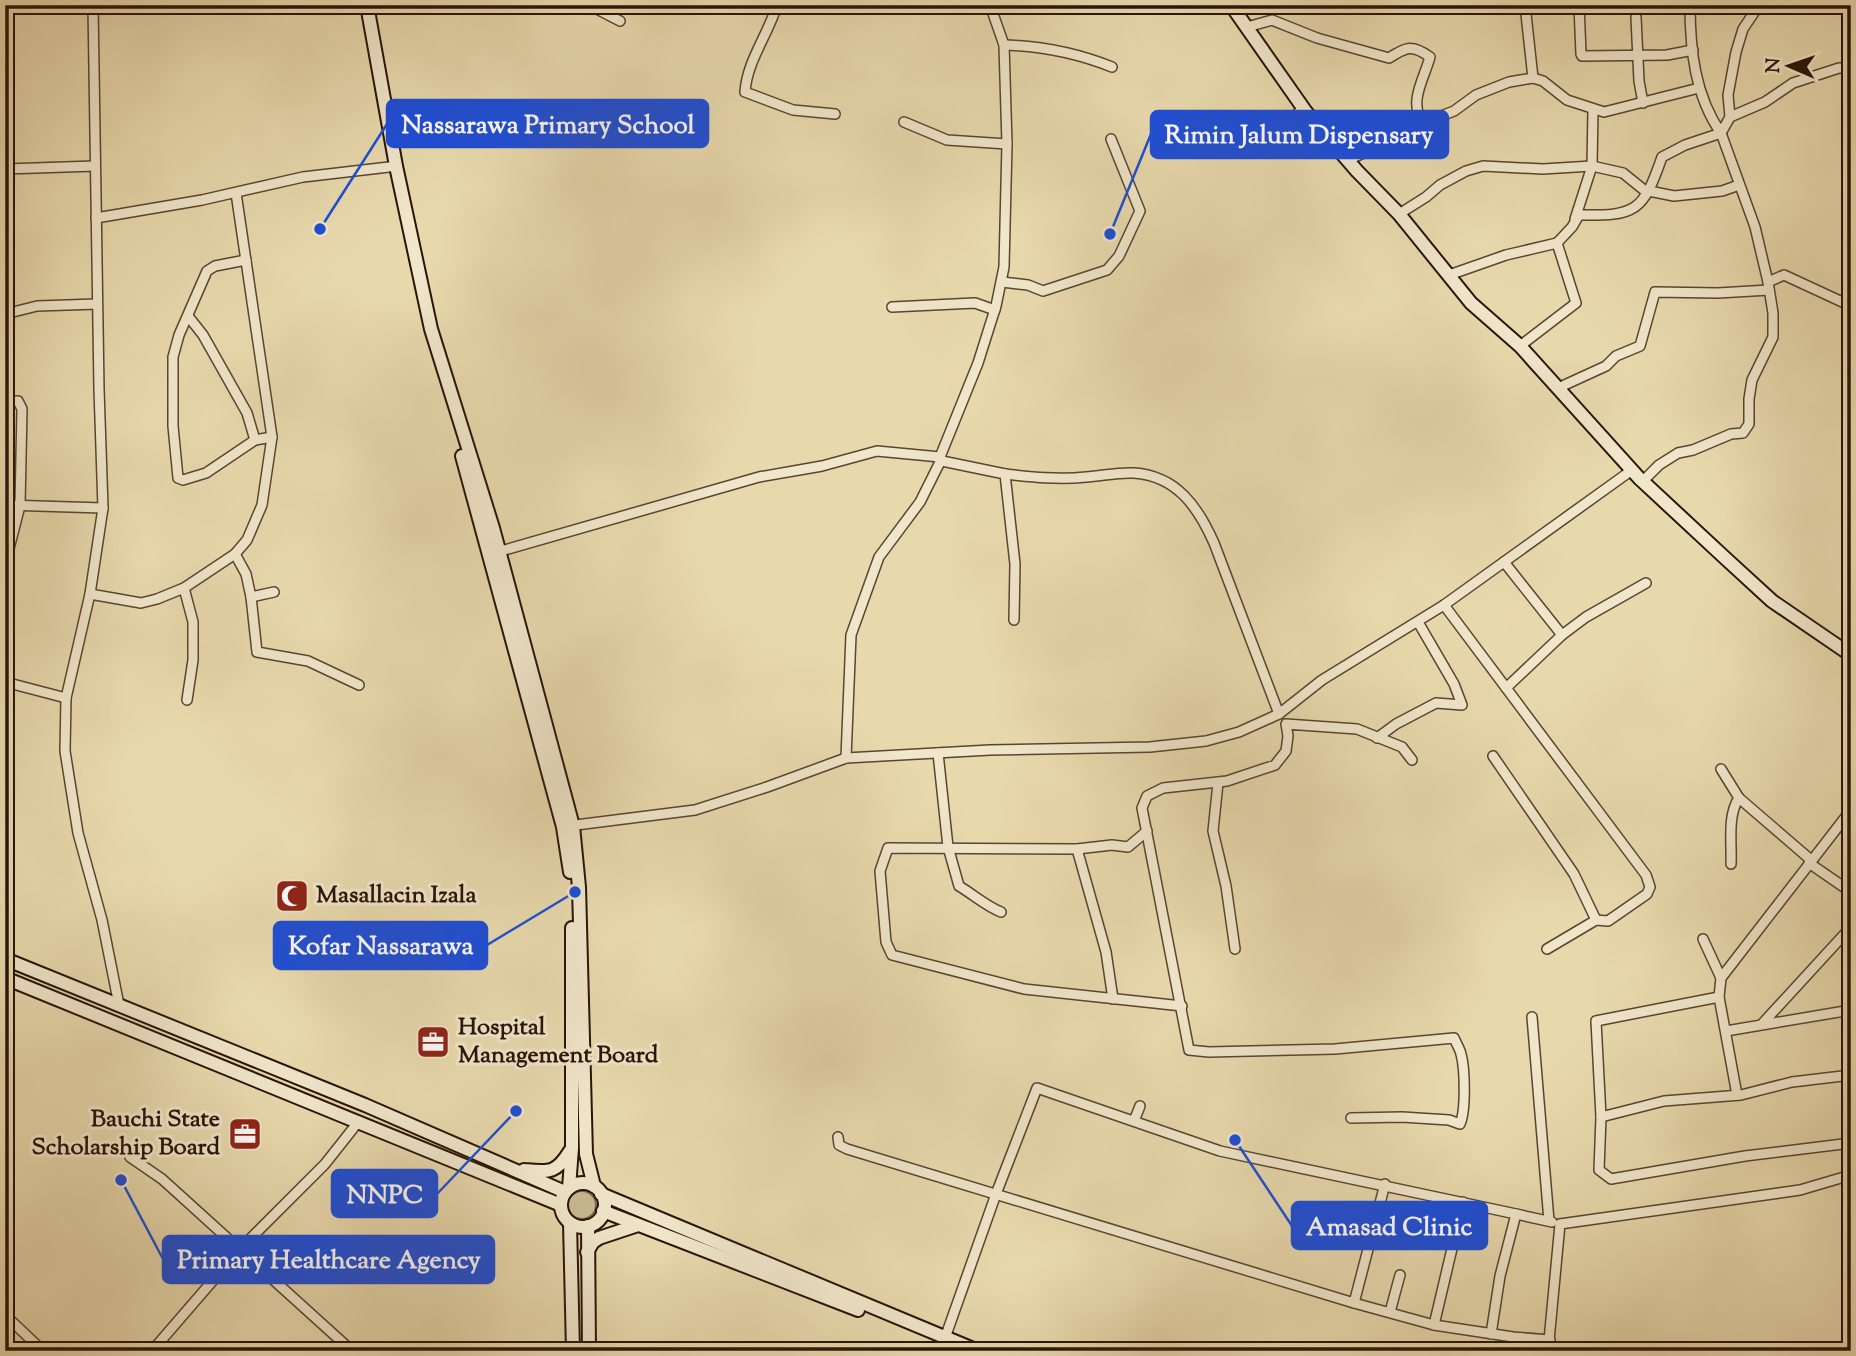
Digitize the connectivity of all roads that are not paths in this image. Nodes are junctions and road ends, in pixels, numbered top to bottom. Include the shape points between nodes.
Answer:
1 (93, 5) edge
2 (365, 5) edge
3 (589, 5) edge
4 (778, 5) edge
5 (990, 5) edge
6 (1231, 5) edge
7 (1525, 5) edge
8 (1579, 5) edge
9 (1690, 5) edge
10 (1759, 5) edge
11 (1636, 17) dead end
12 (620, 21) dead end
13 (1247, 27) junction
14 (1004, 45) junction
15 (1693, 50) junction
16 (1637, 56) junction
17 (1112, 67) dead end
18 (1851, 68) edge
19 (1533, 78) junction
20 (1699, 88) junction
21 (1643, 103) junction
22 (1304, 108) junction
23 (1593, 110) junction
24 (835, 114) dead end
25 (1730, 117) junction
26 (904, 122) dead end
27 (1423, 123) junction
28 (1223, 127) dead end
29 (1721, 133) junction
30 (1111, 139) dead end
31 (1007, 144) junction
32 (1348, 160) junction
33 (95, 166) junction
34 (1592, 166) junction
35 (389, 167) junction
36 (5, 169) edge
37 (1739, 185) junction
38 (1650, 191) junction
39 (236, 193) junction
40 (1399, 214) junction
41 (96, 218) junction
42 (1572, 227) junction
43 (1557, 243) junction
44 (246, 260) junction
45 (1448, 275) junction
46 (1002, 282) junction
47 (1769, 286) junction
48 (97, 304) junction
49 (1851, 306) edge
50 (891, 307) dead end
51 (995, 310) junction
52 (5, 314) edge
53 (188, 316) junction
54 (1520, 346) junction
55 (1558, 388) junction
56 (5, 401) edge
57 (272, 437) junction
58 (255, 440) junction
59 (940, 458) junction
60 (1632, 470) junction
61 (1005, 474) junction
62 (1643, 481) junction
63 (5, 505) edge
64 (20, 506) junction
65 (103, 508) junction
66 (494, 553) junction
67 (234, 554) junction
68 (1503, 562) junction
69 (5, 564) edge
70 (1646, 583) dead end
71 (184, 588) junction
72 (274, 592) dead end
73 (90, 594) junction
74 (251, 597) junction
75 (1444, 604) junction
76 (1014, 620) dead end
77 (1418, 622) junction
78 (1562, 635) junction
79 (1851, 655) edge
80 (5, 682) edge
81 (359, 685) dead end
82 (1506, 688) junction
83 (66, 698) junction
84 (187, 700) dead end
85 (1279, 714) junction
86 (1377, 738) junction
87 (938, 753) junction
88 (1493, 756) dead end
89 (846, 758) junction
90 (1412, 760) dead end
91 (1721, 769) dead end
92 (1218, 783) junction
93 (1739, 798) junction
94 (1851, 810) edge
95 (568, 826) junction
96 (1147, 831) junction
97 (948, 847) junction
98 (1077, 849) junction
99 (1810, 861) junction
100 (1731, 864) dead end
101 (1851, 892) edge
102 (1001, 912) dead end
103 (1597, 920) junction
104 (1851, 927) edge
105 (1703, 939) dead end
106 (1235, 949) dead end
107 (1547, 949) dead end
108 (5, 960) edge
109 (5, 978) edge
110 (1721, 978) junction
111 (1719, 997) junction
112 (1114, 999) junction
113 (119, 1005) junction
114 (1182, 1006) junction
115 (1851, 1010) edge
116 (1532, 1017) dead end
117 (1762, 1024) junction
118 (1726, 1031) junction
119 (1851, 1075) edge
120 (1737, 1095) junction
121 (1140, 1106) dead end
122 (1601, 1117) junction
123 (1351, 1118) dead end
124 (359, 1121) junction
125 (1134, 1121) junction
126 (838, 1137) dead end
127 (1851, 1143) edge
128 (572, 1148) junction
129 (130, 1157) dead end
130 (518, 1170) junction
131 (1851, 1175) edge
132 (1385, 1184) junction
133 (567, 1190) junction
134 (598, 1190) junction
135 (996, 1194) junction
136 (1463, 1202) junction
137 (561, 1205) junction
138 (603, 1211) junction
139 (1516, 1214) junction
140 (1549, 1221) junction
141 (570, 1223) junction
142 (1560, 1224) junction
143 (638, 1225) junction
144 (588, 1226) junction
145 (241, 1248) junction
146 (587, 1253) junction
147 (1400, 1275) dead end
148 (1354, 1303) junction
149 (1390, 1312) junction
150 (5, 1315) edge
151 (1434, 1325) junction
152 (1492, 1334) junction
153 (945, 1338) junction
154 (1550, 1340) junction
155 (43, 1351) edge
156 (152, 1351) edge
157 (352, 1351) edge
158 (573, 1351) edge
159 (589, 1351) edge
160 (963, 1351) edge
161 (978, 1351) edge
162 (1548, 1351) edge

1 - 33 street
2 - 35 street
2 - 66 street via 431,329
3 - 12 street
4 - 24 street via 749,68 745,92 793,110
5 - 14 street
6 - 13 street
7 - 19 street
8 - 16 street via 1583,56
9 - 15 street
10 - 25 street via 1735,52 1728,95
11 - 16 street
13 - 22 street
13 - 27 street via 1272,20 1389,58 1405,48 1420,49 1430,57 1415,105
14 - 17 street via 1079,54
14 - 31 street
15 - 16 street
15 - 20 street
16 - 21 street
18 - 25 street via 1793,83
19 - 23 street
19 - 27 street via 1509,82
20 - 21 street
20 - 29 street
21 - 23 street via 1604,113
22 - 28 street via 1269,136
22 - 32 street
23 - 34 street
25 - 29 street
26 - 31 street via 947,139
27 - 32 street
29 - 37 street
29 - 38 street via 1662,157
30 - 46 street via 1140,211 1119,256 1107,270 1042,292
31 - 46 street
32 - 40 street
33 - 36 street
33 - 41 street
34 - 38 street via 1623,173
34 - 40 street via 1483,166 1440,185
34 - 42 street
35 - 39 street via 303,177
35 - 66 street via 425,331
37 - 38 street via 1694,195
37 - 47 street
38 - 42 street via 1631,211 1579,215
39 - 41 street
39 - 44 street
40 - 45 street
41 - 48 street
42 - 43 street
43 - 45 street
43 - 54 street via 1576,303
44 - 53 street via 207,271
44 - 57 street
45 - 54 street via 1471,303
46 - 51 street
47 - 49 street via 1784,275
47 - 55 street via 1718,293 1655,292 1640,346
47 - 62 street via 1773,337 1752,380 1749,424 1743,433 1678,453
48 - 52 street via 37,306
48 - 65 street
50 - 51 street via 975,303
51 - 59 street
53 - 58 street via 247,413
53 - 58 street via 173,357 178,478 206,472
54 - 55 street
55 - 60 street
56 - 64 street via 18,401 22,409
57 - 58 street
57 - 67 street via 262,505 247,540
59 - 61 street
59 - 66 street via 877,451 759,477
59 - 89 street via 920,502 879,557 851,635
60 - 62 street
60 - 68 street
61 - 76 street via 1015,564
61 - 85 street via 1058,478 1133,473 1162,479 1179,489 1202,517 1214,543
62 - 79 street via 1772,601
63 - 64 street
64 - 65 street
64 - 69 street
65 - 73 street
66 - 95 street
67 - 71 street
67 - 74 street via 246,574
68 - 75 street
68 - 78 street
70 - 78 street
71 - 73 street via 141,603
71 - 84 street via 193,622
72 - 74 street
73 - 83 street
74 - 81 street via 257,652 308,661
75 - 77 street
75 - 82 street
77 - 85 street via 1322,680
77 - 86 street via 1462,705 1436,703
78 - 82 street
80 - 83 street
82 - 103 street via 1646,875 1647,894 1608,921
83 - 113 street via 65,751 78,833
85 - 87 street via 1239,732 1184,744
86 - 90 street via 1402,747
86 - 92 street via 1357,729 1286,724 1286,751 1275,765
87 - 89 street
87 - 97 street
88 - 103 street via 1574,874
89 - 95 street via 695,810
91 - 93 street
92 - 96 street via 1163,788 1147,796 1142,808
92 - 106 street via 1213,831
93 - 99 street
93 - 100 street via 1732,817
94 - 99 street
95 - 128 street
95 - 134 street via 579,887 586,1154
96 - 98 street via 1128,847
96 - 114 street
97 - 98 street
97 - 102 street via 960,886
97 - 112 street via 888,848 880,872 892,955 1024,989
98 - 112 street
99 - 101 street
99 - 110 street
103 - 107 street
104 - 117 street
105 - 110 street
108 - 113 street
109 - 124 street
110 - 111 street
111 - 118 street
111 - 122 street via 1596,1021
112 - 114 street
113 - 130 street
114 - 123 street via 1189,1050 1335,1049 1454,1038 1462,1063 1464,1115 1460,1124 1402,1117
115 - 117 street
116 - 140 street
117 - 118 street
118 - 120 street
119 - 120 street
120 - 122 street via 1664,1101
121 - 125 street
122 - 127 street via 1599,1170 1611,1179
124 - 137 street
124 - 145 street via 325,1164
125 - 132 street via 1220,1151
125 - 135 street via 1037,1088
126 - 135 street via 839,1145 847,1149
128 - 130 street via 553,1170
128 - 133 street
129 - 145 street
130 - 133 street
131 - 142 street via 1800,1190
132 - 136 street
132 - 148 street
133 - 134 street via 581,1183
133 - 137 street
134 - 138 street
134 - 153 street
135 - 148 street
135 - 153 street
136 - 139 street
136 - 151 street
137 - 141 street
138 - 143 street
138 - 144 street
139 - 140 street
139 - 152 street via 1500,1276
140 - 142 street
141 - 144 street
141 - 158 street
142 - 154 street
143 - 146 street via 599,1238
143 - 160 street
144 - 146 street
145 - 156 street
145 - 157 street
146 - 159 street
147 - 149 street
148 - 149 street
149 - 151 street
150 - 155 street
151 - 152 street
152 - 154 street
153 - 161 street
154 - 162 street

